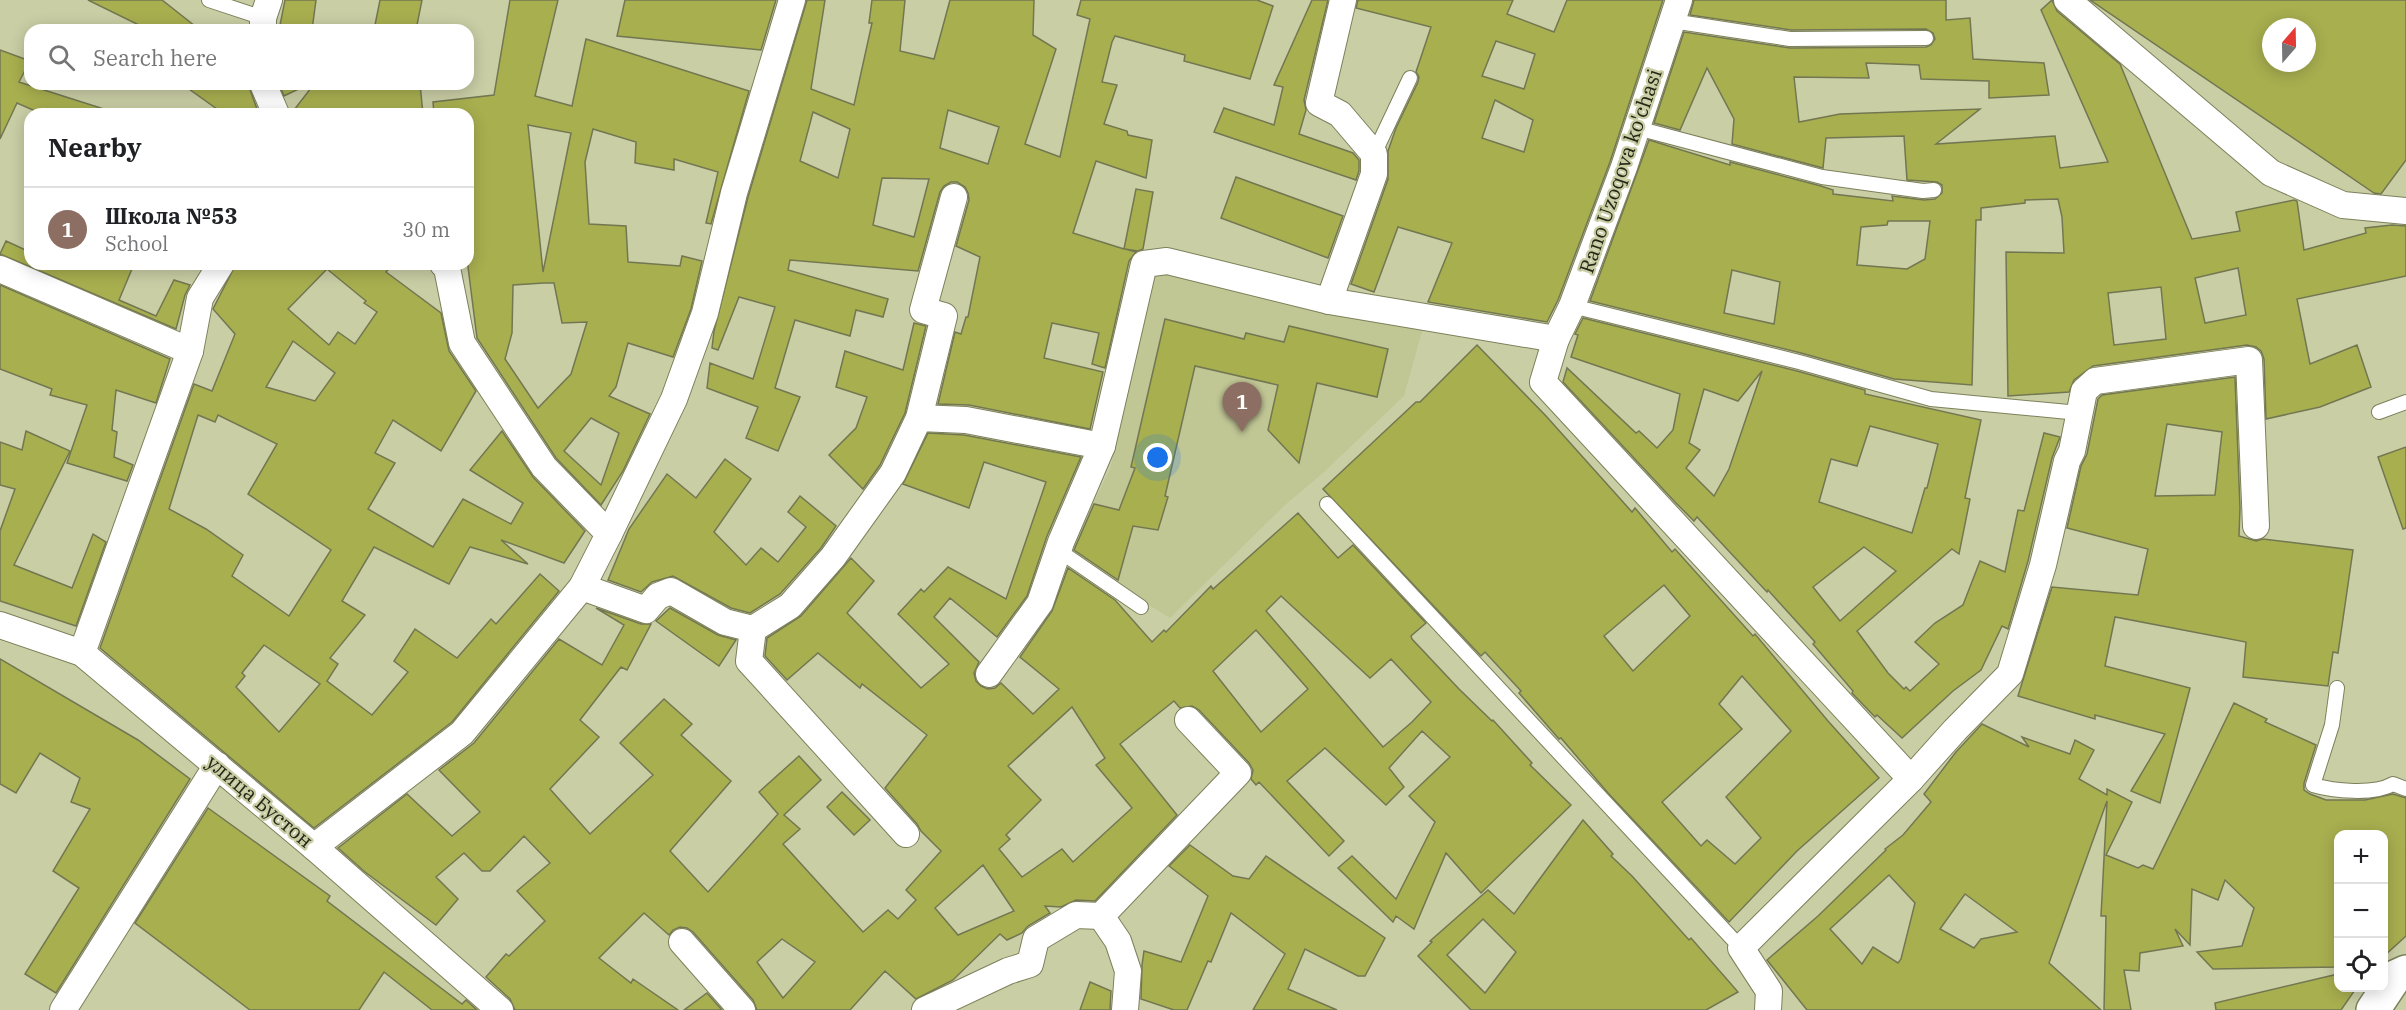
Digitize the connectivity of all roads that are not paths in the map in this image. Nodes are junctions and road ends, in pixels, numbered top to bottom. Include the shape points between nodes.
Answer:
1 (209, 0) edge
2 (792, 0) edge
3 (1343, 0) edge
4 (2067, 0) edge
5 (1676, 11) edge
6 (265, 16) edge
7 (1926, 38) dead end
8 (1410, 78) dead end
9 (266, 90) edge
10 (273, 108) edge
11 (1637, 128) junction
12 (1374, 154) junction
13 (1934, 190) dead end
14 (954, 197) dead end
15 (2406, 211) edge
16 (0, 269) edge
17 (217, 270) edge
18 (447, 270) edge
19 (1329, 302) junction
20 (1572, 306) junction
21 (1556, 339) junction
22 (190, 351) junction
23 (2406, 402) edge
24 (2079, 412) junction
25 (2379, 412) dead end
26 (919, 418) junction
27 (1102, 446) junction
28 (1327, 504) dead end
29 (2256, 526) dead end
30 (609, 534) junction
31 (1058, 550) junction
32 (582, 587) junction
33 (1141, 607) dead end
34 (0, 625) edge
35 (753, 629) junction
36 (82, 653) junction
37 (989, 674) dead end
38 (2337, 688) dead end
39 (1188, 720) dead end
40 (217, 765) junction
41 (1911, 779) junction
42 (2406, 789) edge
43 (906, 834) dead end
44 (314, 847) junction
45 (1101, 916) junction
46 (682, 942) dead end
47 (1741, 948) junction
48 (2406, 972) edge
49 (63, 1010) edge
50 (500, 1010) edge
51 (742, 1010) edge
52 (925, 1010) edge
53 (1125, 1010) edge
54 (1768, 1010) edge
55 (2373, 1010) edge

1 - 6 lane
2 - 30 street via 734,193 705,313 674,399
3 - 12 street via 1319,103 1340,114
4 - 15 street via 2271,173 2343,205
5 - 7 lane via 1790,39
5 - 11 street, Rano Uzoqova ko'chasi
8 - 12 lane
9 - 10 street
11 - 13 lane via 1822,177
11 - 20 street, Rano Uzoqova ko'chasi
12 - 19 street via 1374,174
14 - 26 street via 922,310 944,316
16 - 22 street
17 - 22 street via 200,298
18 - 30 street via 462,343 544,467
19 - 21 street
19 - 27 street via 1167,261 1144,264
20 - 21 street, Rano Uzoqova ko'chasi
20 - 24 lane via 1931,399
21 - 41 street, Rano Uzoqova ko'chasi via 1543,382
22 - 36 street
23 - 25 lane
24 - 29 street via 2084,390 2095,381 2248,360
24 - 41 street via 2043,565 2010,674
26 - 27 street via 966,420
26 - 35 street via 893,473 833,557 790,606
27 - 31 street
28 - 47 lane
30 - 32 street
31 - 33 lane
31 - 37 street via 1040,603
32 - 35 street via 646,610 658,596 671,591 725,622
32 - 44 street via 462,733
34 - 36 street, улица Бустон
35 - 43 street via 749,661
36 - 40 street, улица Бустон
38 - 42 lane via 2332,724 2313,785 2330,790 2385,789 2393,784
39 - 45 street via 1238,773
40 - 44 street, улица Бустон
40 - 49 street
41 - 47 street
44 - 50 street, улица Бустон
45 - 52 street via 1076,915 1036,939 1030,964 1008,970
45 - 53 street via 1118,940 1128,971
46 - 51 street
47 - 54 street via 1769,991
48 - 55 street via 2395,977

